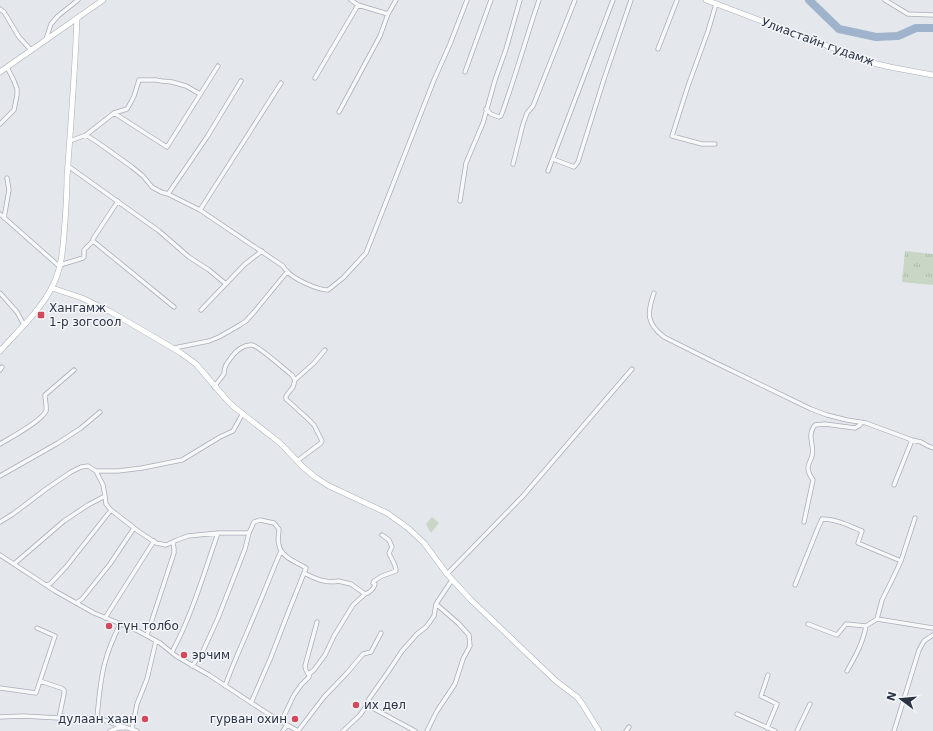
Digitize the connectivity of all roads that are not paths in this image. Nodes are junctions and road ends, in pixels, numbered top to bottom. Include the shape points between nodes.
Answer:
1 (78, 0) edge
2 (103, 0) edge
3 (351, 0) edge
4 (396, 0) edge
5 (468, 0) edge
6 (491, 0) edge
7 (520, 0) edge
8 (539, 0) edge
9 (575, 0) edge
10 (613, 0) edge
11 (631, 0) edge
12 (677, 0) edge
13 (706, 0) edge
14 (885, 0) edge
15 (716, 4) junction
16 (358, 5) junction
17 (0, 9) edge
18 (388, 14) junction
19 (933, 15) edge
20 (77, 18) junction
21 (46, 40) junction
22 (658, 49) dead end
23 (31, 50) junction
24 (218, 66) dead end
25 (7, 67) junction
26 (0, 72) edge
27 (465, 72) dead end
28 (933, 75) edge
29 (315, 78) dead end
30 (241, 81) dead end
31 (281, 83) dead end
32 (200, 94) junction
33 (486, 108) junction
34 (339, 112) dead end
35 (114, 113) junction
36 (0, 124) edge
37 (86, 135) junction
38 (70, 141) junction
39 (714, 144) dead end
40 (553, 159) junction
41 (513, 164) dead end
42 (68, 166) junction
43 (548, 172) dead end
44 (7, 178) dead end
45 (168, 194) junction
46 (460, 201) dead end
47 (118, 202) junction
48 (200, 210) junction
49 (0, 214) edge
50 (4, 218) junction
51 (93, 241) junction
52 (262, 251) junction
53 (60, 266) junction
54 (287, 272) junction
55 (226, 284) junction
56 (52, 288) junction
57 (0, 293) edge
58 (654, 293) dead end
59 (174, 307) dead end
60 (201, 310) dead end
61 (24, 325) junction
62 (174, 348) junction
63 (325, 350) dead end
64 (0, 351) edge
65 (632, 369) dead end
66 (74, 370) dead end
67 (295, 380) junction
68 (214, 387) junction
69 (100, 412) dead end
70 (243, 414) junction
71 (861, 423) junction
72 (912, 440) junction
73 (0, 444) edge
74 (933, 448) edge
75 (297, 461) junction
76 (96, 471) junction
77 (0, 476) edge
78 (894, 486) dead end
79 (105, 496) junction
80 (111, 510) junction
81 (915, 518) dead end
82 (0, 522) edge
83 (804, 522) dead end
84 (134, 528) junction
85 (249, 533) junction
86 (218, 534) junction
87 (382, 535) dead end
88 (154, 541) junction
89 (173, 542) junction
90 (281, 551) junction
91 (0, 555) edge
92 (901, 560) junction
93 (14, 564) junction
94 (304, 573) junction
95 (447, 574) junction
96 (452, 580) junction
97 (46, 585) junction
98 (794, 585) dead end
99 (364, 594) junction
100 (76, 603) junction
101 (436, 604) junction
102 (105, 618) junction
103 (877, 618) junction
104 (317, 622) dead end
105 (120, 624) junction
106 (808, 624) dead end
107 (866, 626) junction
108 (37, 628) dead end
109 (933, 628) edge
110 (381, 634) dead end
111 (933, 635) edge
112 (146, 636) junction
113 (156, 641) junction
114 (172, 652) junction
115 (192, 666) junction
116 (847, 671) dead end
117 (768, 675) dead end
118 (309, 676) junction
119 (40, 681) junction
120 (225, 686) junction
121 (0, 688) edge
122 (251, 703) junction
123 (810, 704) dead end
124 (367, 705) junction
125 (737, 714) dead end
126 (0, 717) edge
127 (59, 718) junction
128 (97, 718) junction
129 (113, 722) junction
130 (281, 722) junction
131 (287, 725) junction
132 (629, 727) dead end
133 (127, 728) junction
134 (767, 728) junction
135 (132, 729) junction
136 (110, 731) edge
137 (137, 731) edge
138 (283, 731) edge
139 (298, 731) edge
140 (343, 731) edge
141 (415, 731) edge
142 (427, 731) edge
143 (599, 731) edge
144 (626, 731) edge
145 (776, 731) edge
146 (797, 731) edge
147 (894, 731) edge

1 - 21 street via 51,24
2 - 20 street
3 - 16 street
4 - 18 street
5 - 54 street via 366,253 344,278 328,290 299,281
6 - 27 street
7 - 33 street
8 - 33 street via 501,116 491,114
9 - 41 street via 533,106 527,113
10 - 40 street
11 - 40 street via 578,162 574,167
12 - 22 street
13 - 15 street, Улиастайн гудамж
14 - 19 street via 908,14
15 - 28 street, Улиастайн гудамж via 873,63
15 - 39 street via 672,136 702,144
16 - 18 street
16 - 29 street
17 - 23 street via 19,38
18 - 34 street via 380,36
20 - 21 street
20 - 38 street
21 - 23 street
23 - 25 street
24 - 32 street
25 - 26 street
25 - 36 street via 17,89 17,95 14,110
30 - 45 street
31 - 48 street
32 - 35 street via 172,82 138,80 127,109
32 - 35 street via 168,147
33 - 46 street via 483,123 466,163
35 - 37 street
37 - 38 street
37 - 45 street via 132,167 152,187
38 - 42 street
40 - 43 street
42 - 47 street
42 - 53 street
44 - 50 street via 9,190
45 - 48 street
47 - 51 street
47 - 55 street
48 - 52 street
49 - 50 street
50 - 53 street
51 - 53 street via 84,250 83,258
51 - 59 street
52 - 54 street via 283,266
52 - 55 street
53 - 56 street
54 - 62 street via 240,326 209,341
55 - 60 street
56 - 61 street
56 - 62 street via 94,304
57 - 61 street via 17,312
58 - 71 street via 650,317 652,325 664,337 811,409
61 - 64 street
62 - 68 street via 192,360
63 - 67 street
65 - 95 street via 523,496
66 - 73 street via 45,396 46,409 38,420
67 - 68 street via 259,348 252,345 236,351
67 - 75 street via 286,399 314,425 322,441
68 - 70 street
69 - 77 street via 58,443
70 - 75 street via 280,443
70 - 76 street via 233,431 182,460 131,470
71 - 72 street
71 - 83 street via 855,428 825,424 815,425 811,429 813,455 808,467 813,480
72 - 74 street
72 - 78 street
75 - 95 street via 326,484 399,521 424,542
76 - 79 street
76 - 82 street via 85,466 71,472
79 - 80 street via 106,504
79 - 93 street via 64,522
80 - 84 street
80 - 97 street via 66,567
81 - 92 street
84 - 88 street
84 - 100 street via 110,564
85 - 86 street
85 - 90 street via 254,522 260,520 274,523 279,529 278,545
85 - 115 street via 218,618 203,651
86 - 89 street via 188,536
86 - 114 street via 187,621
87 - 99 street via 392,546 389,553 396,571 374,581 374,587
88 - 89 street via 166,545
88 - 102 street
89 - 112 street via 174,553
90 - 94 street via 306,568
90 - 120 street
91 - 93 street
92 - 98 street via 858,544 862,531 827,519 822,520
92 - 103 street via 882,600
93 - 97 street
94 - 99 street via 326,581 351,584
94 - 122 street
95 - 96 street
96 - 101 street
96 - 143 street via 556,681 576,697
97 - 100 street
99 - 118 street via 353,604 325,655
100 - 102 street
101 - 124 street via 434,616 402,651
101 - 142 street via 469,635 470,646 454,684
102 - 105 street
103 - 107 street
103 - 109 street
104 - 118 street via 305,666
105 - 112 street
105 - 128 street via 103,669
106 - 107 street via 836,635 846,624
107 - 116 street via 859,650
108 - 119 street via 55,636
110 - 139 street via 371,652 363,654 324,697
111 - 147 street via 924,641 919,650
112 - 113 street
113 - 114 street
113 - 135 street
114 - 115 street
115 - 120 street
117 - 134 street via 761,696 778,704
118 - 130 street via 294,695
119 - 121 street via 36,693
119 - 127 street via 64,690
120 - 122 street
122 - 130 street
123 - 146 street
124 - 140 street
124 - 141 street
125 - 134 street
126 - 127 street
127 - 128 street
128 - 129 street
129 - 133 street
129 - 136 street
130 - 131 street
131 - 138 street
131 - 139 street
132 - 144 street
133 - 135 street
133 - 136 street
134 - 145 street
135 - 137 street

